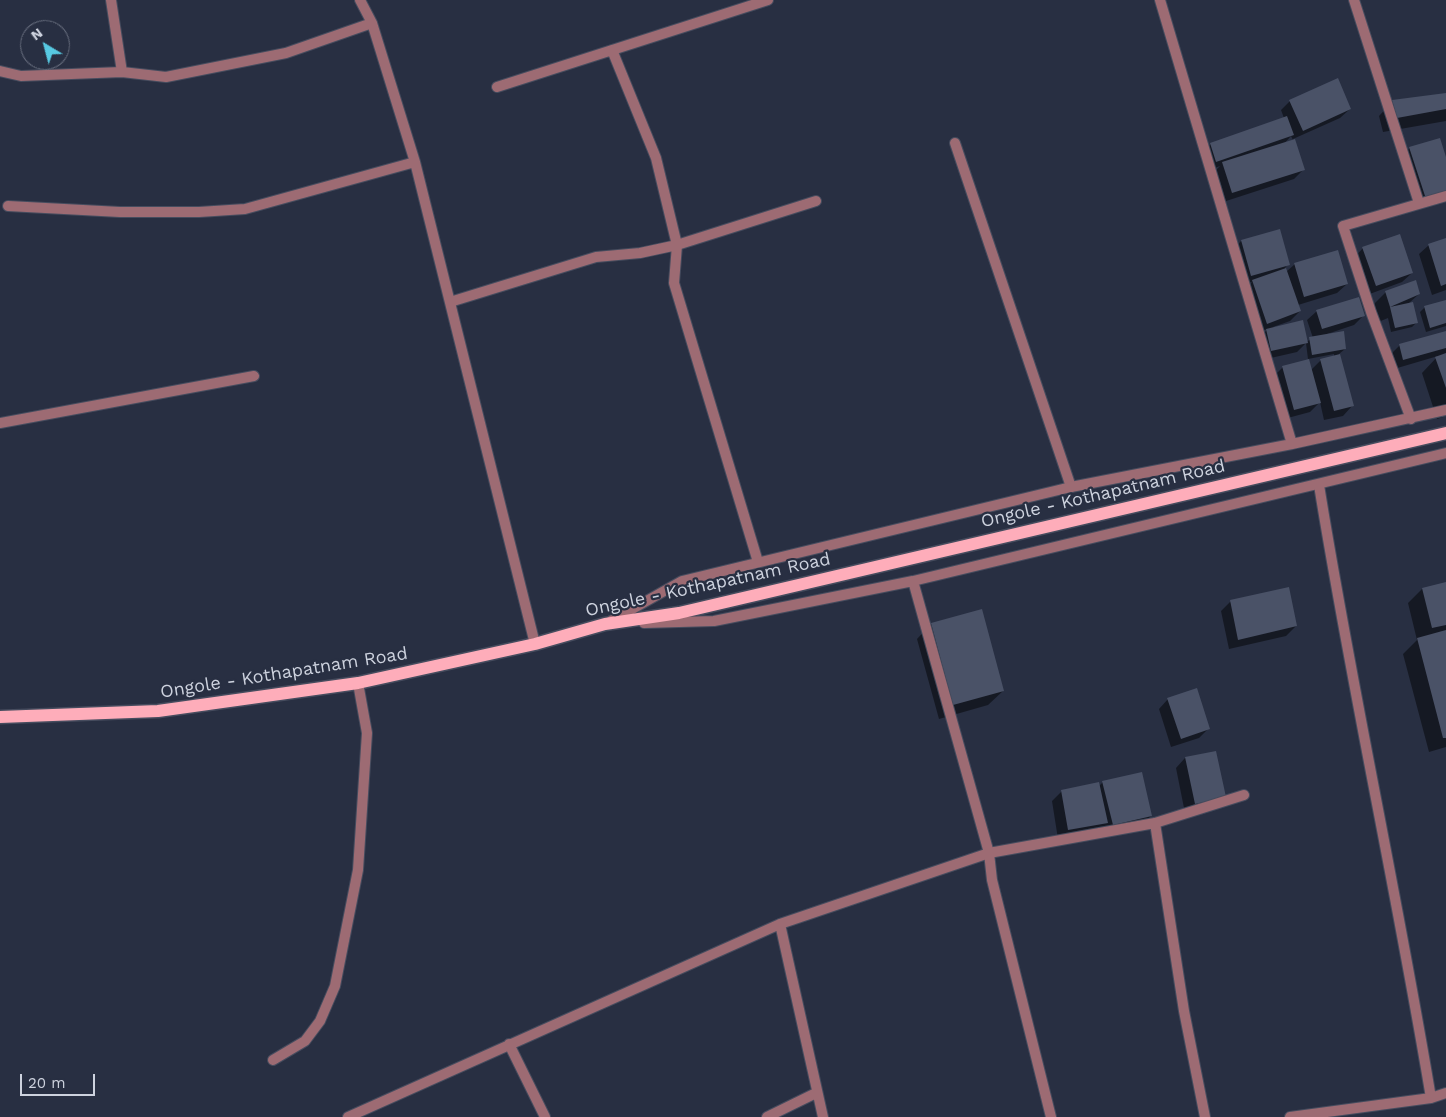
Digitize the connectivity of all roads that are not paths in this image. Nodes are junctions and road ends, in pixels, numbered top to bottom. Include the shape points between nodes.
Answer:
1 (111, 0) edge
2 (360, 0) edge
3 (768, 0) edge
4 (1160, 0) edge
5 (1354, 0) edge
6 (372, 23) junction
7 (612, 50) junction
8 (0, 72) edge
9 (122, 72) junction
10 (497, 87) dead end
11 (955, 143) dead end
12 (415, 162) junction
13 (1446, 196) edge
14 (816, 201) dead end
15 (1419, 203) junction
16 (8, 206) dead end
17 (677, 245) junction
18 (450, 302) junction
19 (254, 376) dead end
20 (1446, 410) edge
21 (1411, 419) junction
22 (0, 424) edge
23 (1446, 433) edge
24 (1292, 444) junction
25 (1446, 453) edge
26 (1318, 485) junction
27 (1071, 487) junction
28 (758, 562) junction
29 (913, 582) junction
30 (605, 624) junction
31 (535, 644) junction
32 (358, 683) junction
33 (0, 717) edge
34 (1244, 794) dead end
35 (1155, 823) junction
36 (989, 853) junction
37 (780, 924) junction
38 (509, 1044) junction
39 (273, 1060) dead end
40 (816, 1093) junction
41 (1446, 1093) edge
42 (1431, 1098) junction
43 (348, 1117) edge
44 (545, 1117) edge
45 (767, 1117) edge
46 (823, 1117) edge
47 (1051, 1117) edge
48 (1205, 1117) edge
49 (1290, 1117) edge

1 - 9 street
2 - 6 street
3 - 7 street
4 - 24 street
5 - 15 street
6 - 9 street via 286,52 203,71 166,77
6 - 12 street
7 - 10 street
7 - 17 street via 656,158
8 - 9 street via 21,76
11 - 27 street
12 - 16 street via 245,209 120,212
12 - 18 street
13 - 15 street
14 - 17 street
15 - 21 street via 1342,226
17 - 18 street via 640,253 596,256
17 - 28 street via 674,283
18 - 31 street
19 - 22 street
20 - 21 street
21 - 24 street
23 - 30 main road, Ongole - Kothapatnam Road via 679,613
24 - 27 street
25 - 26 street
26 - 29 street
26 - 42 street via 1343,636
27 - 28 street
28 - 30 street via 682,581
29 - 30 street via 714,621
29 - 36 street
30 - 31 main road, Ongole - Kothapatnam Road
31 - 32 main road, Ongole - Kothapatnam Road
32 - 33 main road, Ongole - Kothapatnam Road via 158,711
32 - 39 street via 367,733 358,870 335,986 320,1021 304,1041
34 - 35 street
35 - 36 street
35 - 48 street via 1184,1011
36 - 37 street
36 - 47 street via 992,880
37 - 38 street
37 - 40 street
38 - 43 street
38 - 44 street
40 - 45 street
40 - 46 street
41 - 42 street
42 - 49 street

